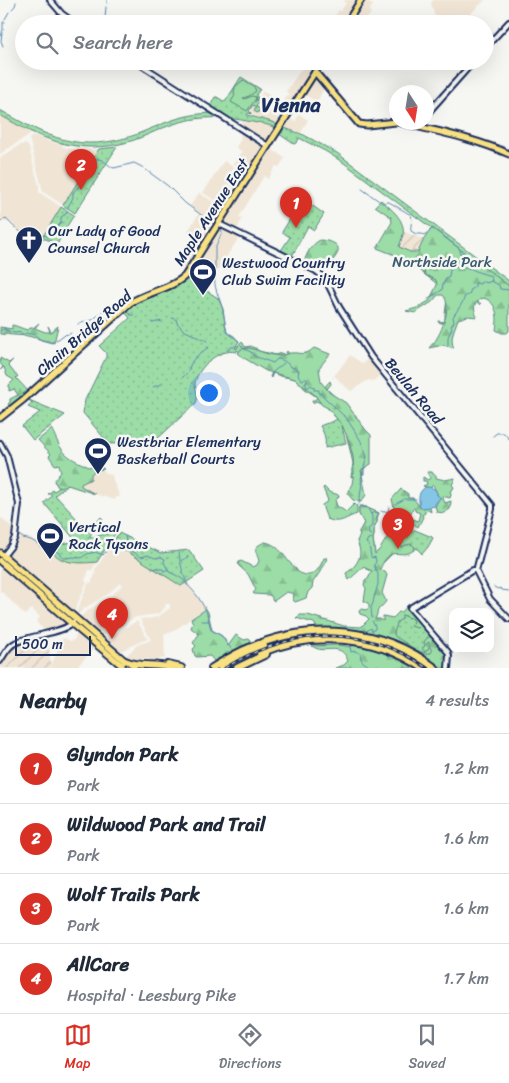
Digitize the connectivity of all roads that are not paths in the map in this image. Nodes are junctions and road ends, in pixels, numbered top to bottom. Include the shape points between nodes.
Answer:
1 (50, 0) edge
2 (361, 0) edge
3 (63, 15) edge
4 (352, 15) edge
5 (509, 22) edge
6 (494, 37) edge
7 (149, 70) edge
8 (466, 70) edge
9 (315, 72) joint
10 (434, 106) edge
11 (389, 123) edge
12 (434, 130) edge
13 (268, 146) junction
14 (509, 154) edge
15 (219, 224) junction
16 (188, 272) junction
17 (128, 304) joint
18 (0, 419) edge
19 (0, 444) edge
20 (1, 557) edge
21 (471, 565) dead end
22 (476, 570) junction
23 (471, 572) junction
24 (509, 619) edge
25 (78, 624) junction
26 (285, 640) junction
27 (16, 642) junction
28 (100, 644) dead end
29 (393, 644) junction
30 (236, 655) junction
31 (0, 661) edge
32 (125, 664) edge
33 (0, 665) edge
34 (172, 667) edge
35 (132, 668) edge
36 (158, 668) edge
37 (210, 668) edge
38 (216, 668) edge
39 (221, 668) edge
40 (230, 668) edge
41 (237, 668) edge
42 (417, 668) edge
43 (423, 668) edge
44 (430, 668) edge
45 (435, 668) edge
46 (441, 668) edge
47 (448, 668) edge

1 - 3 main road
2 - 4 main road
5 - 6 main road
7 - 13 main road
8 - 10 main road
9 - 11 main road via 360,124
9 - 13 main road, Maple Avenue East
12 - 14 main road
13 - 15 main road, Maple Avenue East
15 - 16 main road, Maple Avenue East
15 - 22 main road, Beulah Road via 321,274 326,280 337,304 376,363 492,505
16 - 17 main road, Maple Avenue East via 178,282
16 - 18 main road, Chain Bridge Road via 180,282 130,306
17 - 18 main road, Chain Bridge Road
19 - 20 main road via 17,500 13,538
20 - 25 highway
21 - 23 main road
22 - 23 main road
22 - 24 main road via 490,599
23 - 47 main road via 410,608 448,652
25 - 27 main road
25 - 32 highway
26 - 30 highway
26 - 39 highway via 253,651
26 - 44 highway via 328,635 366,639 400,650
27 - 31 main road
27 - 33 main road
28 - 35 highway
29 - 30 highway via 358,634 317,632 272,640
29 - 45 highway
29 - 46 highway
30 - 37 highway
30 - 38 highway
32 - 34 highway
32 - 35 highway
34 - 36 highway
40 - 43 highway via 276,647 324,639 374,645
41 - 42 highway via 277,650 320,642 357,644 382,650

